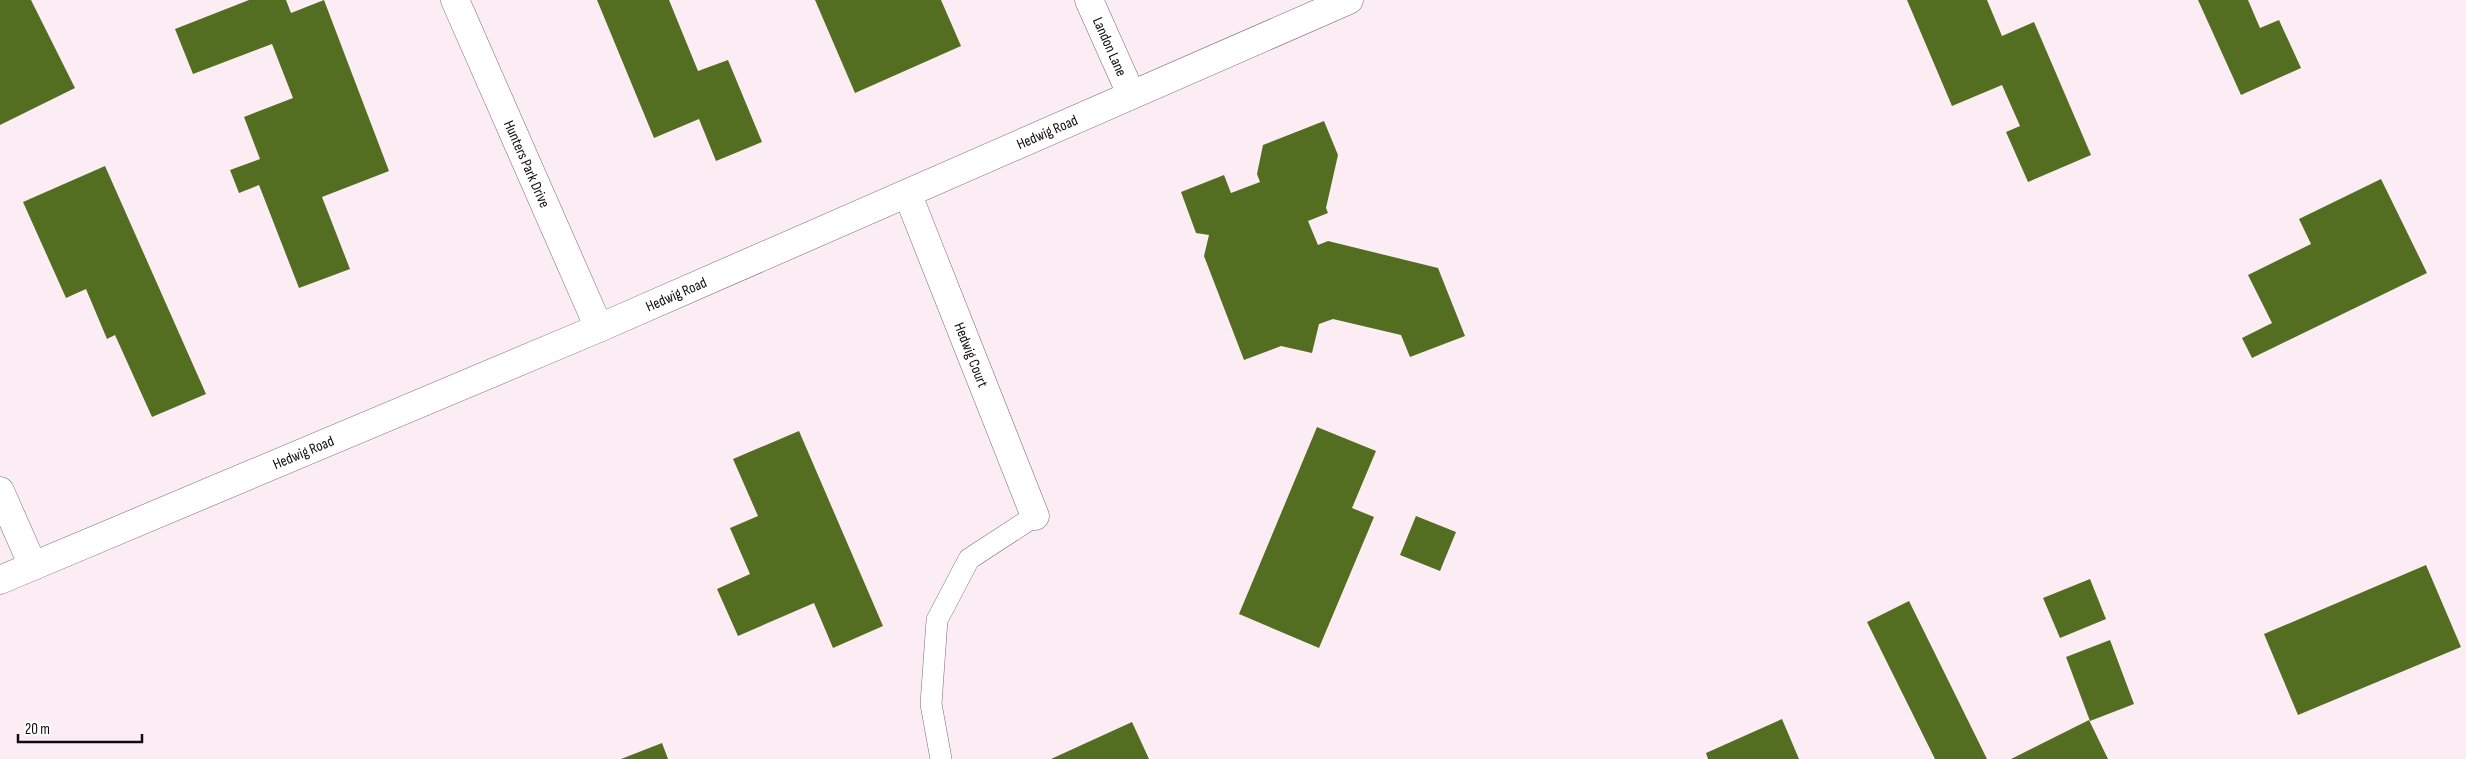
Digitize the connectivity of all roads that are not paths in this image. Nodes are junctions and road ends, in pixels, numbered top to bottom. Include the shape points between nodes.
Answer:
1 (455, 0) edge
2 (1089, 0) edge
3 (1349, 0) edge
4 (1131, 94) junction
5 (908, 194) junction
6 (599, 328) junction
7 (0, 491) edge
8 (1035, 516) joint
9 (33, 566) junction
10 (0, 580) edge
11 (941, 759) edge

1 - 6 street, Hunters Park Drive
2 - 4 street, Landon Lane
3 - 4 street, Hedwig Road
4 - 5 street, Hedwig Road
5 - 6 street, Hedwig Road
5 - 8 street, Hedwig Court
6 - 9 street, Hedwig Road
7 - 9 street
8 - 11 lane via 969,559 937,620 931,704
9 - 10 street, Hedwig Road

